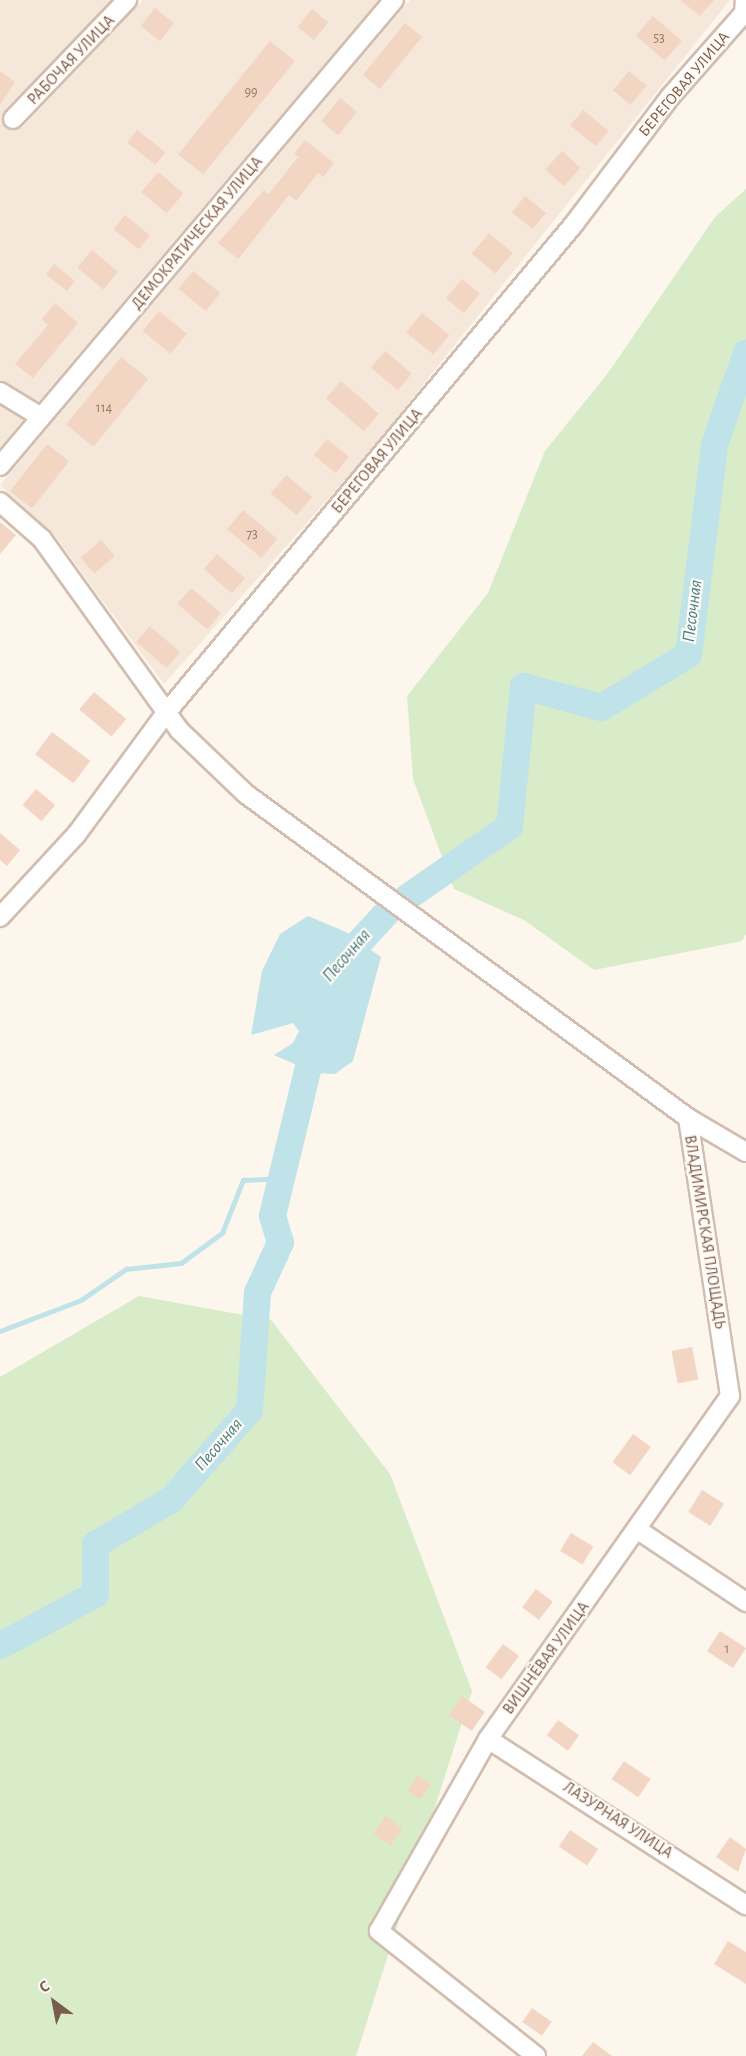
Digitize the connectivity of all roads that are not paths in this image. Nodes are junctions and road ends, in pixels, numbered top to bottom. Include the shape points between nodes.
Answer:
1 (127, 0) edge
2 (394, 0) edge
3 (745, 0) edge
4 (14, 119) dead end
5 (0, 392) edge
6 (41, 417) junction
7 (0, 466) edge
8 (0, 502) edge
9 (165, 713) junction
10 (0, 917) edge
11 (688, 1118) junction
12 (746, 1152) edge
13 (738, 1395) edge
14 (638, 1530) junction
15 (746, 1602) edge
16 (488, 1738) junction
17 (746, 1905) edge
18 (515, 2050) edge
19 (537, 2056) edge

1 - 4 street, РАБОЧАЯ УЛИЦА
2 - 6 street, ДЕМОКРАТИЧЕСКАЯ УЛИЦА
3 - 9 street, БЕРЕГОВАЯ УЛИЦА via 744,13 670,97 574,224
5 - 6 street
6 - 7 street, ДЕМОКРАТИЧЕСКАЯ УЛИЦА
8 - 9 street via 42,539
9 - 10 street, БЕРЕГОВАЯ УЛИЦА via 76,835
9 - 11 street via 246,794
11 - 12 street, ВЛАДИМИРСКАЯ ПЛОЩАДЬ
11 - 13 street, ВЛАДИМИРСКАЯ ПЛОЩАДЬ
13 - 14 street, ВИШНЁВАЯ УЛИЦА
14 - 15 street
14 - 16 street, ВИШНЁВАЯ УЛИЦА
16 - 17 street, ЛАЗУРНАЯ УЛИЦА
16 - 18 street, ВИШНЁВАЯ УЛИЦА via 379,1931
18 - 19 street

